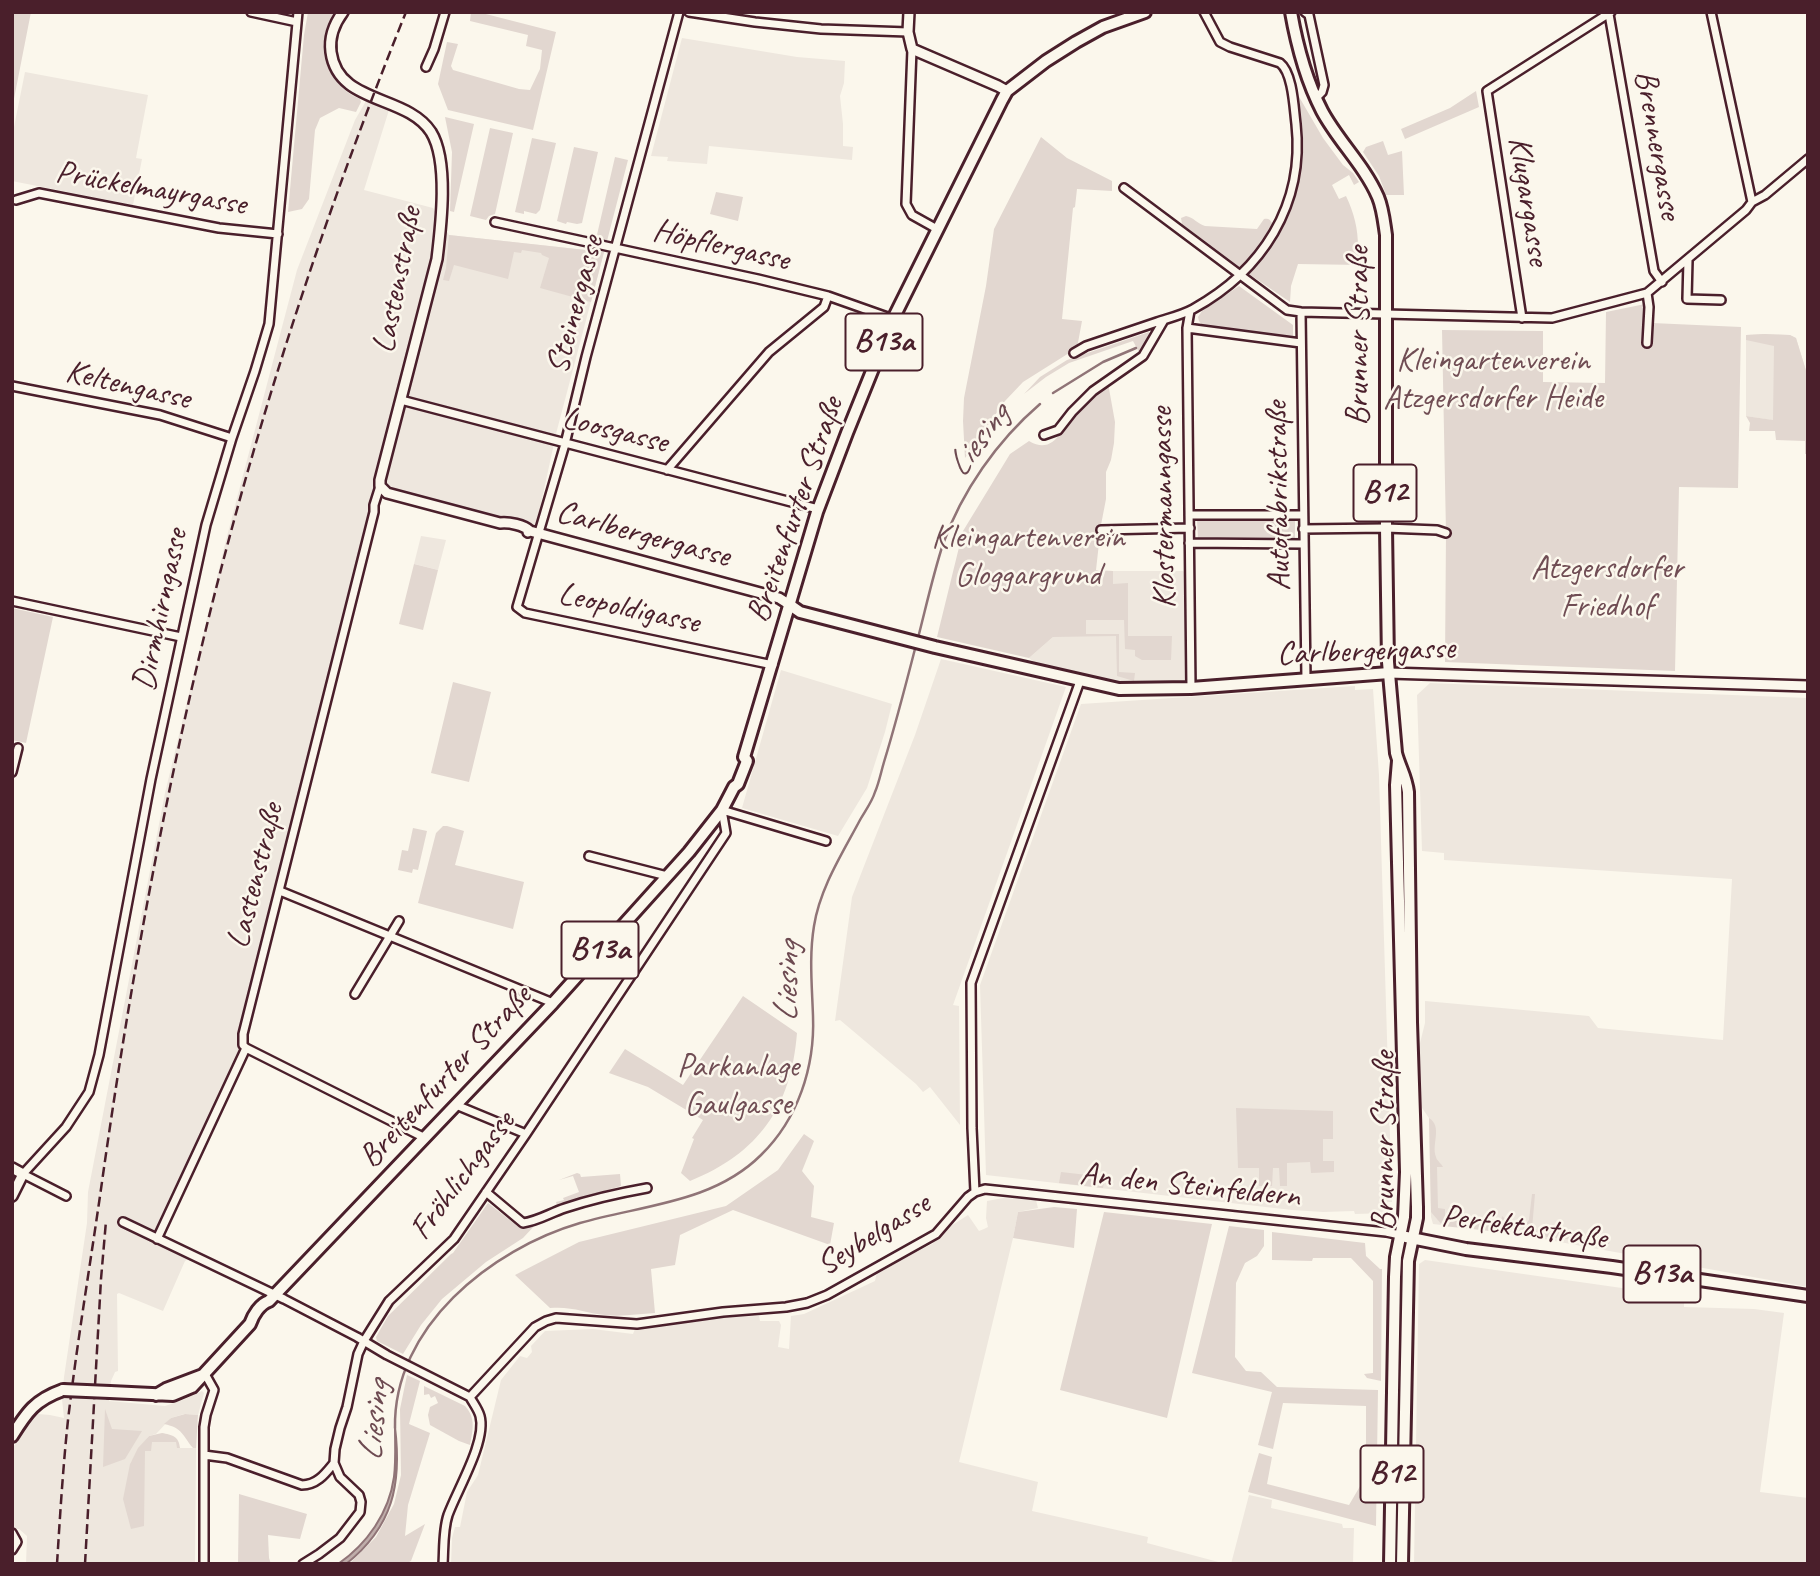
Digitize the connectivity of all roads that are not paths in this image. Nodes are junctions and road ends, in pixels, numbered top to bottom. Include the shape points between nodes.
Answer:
1 (251, 12) edge
2 (298, 12) edge
3 (343, 12) edge
4 (445, 12) edge
5 (679, 12) edge
6 (689, 12) edge
7 (909, 12) edge
8 (1145, 12) edge
9 (1204, 12) edge
10 (1291, 12) edge
11 (1305, 12) edge
12 (1711, 12) edge
13 (1609, 13) edge
14 (297, 22) junction
15 (908, 32) junction
16 (912, 49) junction
17 (426, 67) dead end
18 (1007, 91) junction
19 (1316, 98) junction
20 (1808, 159) edge
21 (1124, 188) dead end
22 (16, 200) dead end
23 (1752, 202) junction
24 (495, 222) dead end
25 (937, 229) junction
26 (278, 234) junction
27 (616, 247) junction
28 (1688, 260) junction
29 (1241, 276) junction
30 (1662, 282) junction
31 (1647, 293) junction
32 (828, 296) junction
33 (1721, 300) dead end
34 (1191, 311) junction
35 (1301, 312) junction
36 (1385, 314) junction
37 (893, 318) junction
38 (1522, 318) junction
39 (1164, 320) junction
40 (1187, 328) junction
41 (1301, 343) junction
42 (1647, 343) dead end
43 (1074, 353) dead end
44 (12, 386) edge
45 (401, 400) junction
46 (1044, 435) dead end
47 (232, 438) junction
48 (565, 444) junction
49 (667, 470) junction
50 (380, 486) junction
51 (818, 509) junction
52 (1189, 514) junction
53 (1303, 515) junction
54 (1190, 528) junction
55 (1385, 528) junction
56 (1303, 529) junction
57 (1101, 530) dead end
58 (535, 532) junction
59 (1446, 534) dead end
60 (1189, 543) junction
61 (1304, 544) junction
62 (12, 601) edge
63 (790, 606) junction
64 (518, 609) joint
65 (181, 637) junction
66 (772, 665) junction
67 (1389, 673) junction
68 (1306, 679) junction
69 (1080, 681) junction
70 (1808, 687) edge
71 (1191, 688) junction
72 (18, 748) dead end
73 (1398, 761) junction
74 (12, 772) edge
75 (722, 810) junction
76 (826, 841) dead end
77 (589, 856) dead end
78 (667, 876) junction
79 (280, 891) junction
80 (399, 921) dead end
81 (391, 935) junction
82 (355, 994) dead end
83 (553, 1003) junction
84 (246, 1048) junction
85 (456, 1105) junction
86 (526, 1134) junction
87 (425, 1138) junction
88 (12, 1168) edge
89 (23, 1174) junction
90 (647, 1188) dead end
91 (486, 1192) junction
92 (975, 1192) junction
93 (12, 1196) edge
94 (66, 1196) dead end
95 (123, 1222) dead end
96 (1400, 1235) junction
97 (1413, 1238) junction
98 (158, 1239) junction
99 (1808, 1296) edge
100 (272, 1298) junction
101 (364, 1341) junction
102 (205, 1374) junction
103 (470, 1397) junction
104 (12, 1436) edge
105 (204, 1455) junction
106 (334, 1463) junction
107 (12, 1533) edge
108 (12, 1550) edge
109 (204, 1564) edge
110 (303, 1564) edge
111 (443, 1564) edge
112 (1390, 1564) edge
113 (1402, 1564) edge

1 - 14 street
2 - 14 street, Dirmhirngasse
3 - 45 street, Lastenstraße via 332,32 330,48 339,74 347,83 423,122 432,134 442,177 437,259
4 - 17 street
5 - 27 street, Steinergasse
6 - 15 street via 821,29
7 - 15 street
8 - 18 main road, Breitenfurter Straße / B13a via 1085,37
9 - 29 street via 1220,42 1285,67 1292,97 1297,144 1292,189 1271,239
10 - 19 main road, Brunner Straße / B12
11 - 19 street via 1324,85
12 - 23 street
13 - 30 street, Brennergasse via 1654,271
13 - 38 street, Klugargasse via 1487,91
14 - 26 street, Dirmhirngasse
15 - 16 street
16 - 18 street
16 - 25 street via 906,204 912,215
18 - 25 main road, Breitenfurter Straße / B13a
19 - 36 main road, Brunner Straße / B12 via 1381,205 1386,234
20 - 23 street
21 - 29 street
22 - 26 street, Prückelmayrgasse via 39,193 188,223
23 - 28 street
24 - 27 street, Höpflergasse
25 - 37 main road, Breitenfurter Straße / B13a
26 - 47 street, Dirmhirngasse via 269,324
27 - 32 street, Höpflergasse
27 - 48 street, Steinergasse
28 - 30 street
28 - 33 street via 1686,299
29 - 34 street
29 - 35 street via 1287,310
30 - 31 street
31 - 38 street via 1552,318
31 - 42 street
32 - 37 street, Höpflergasse
32 - 49 street via 824,307 769,352
34 - 39 street
34 - 40 street, Klostermanngasse
35 - 36 street
35 - 41 street, Autofabrikstraße
36 - 38 street
36 - 55 main road, Brunner Straße / B12
37 - 51 main road, Breitenfurter Straße / B13a
39 - 43 street
39 - 46 street via 1143,356 1093,391 1058,430
40 - 41 street
40 - 52 street, Klostermanngasse
41 - 53 street, Autofabrikstraße
44 - 47 street, Keltengasse via 160,415
45 - 48 street, Loosgasse
45 - 50 street, Lastenstraße
47 - 65 street, Dirmhirngasse via 206,525
48 - 49 street, Loosgasse
48 - 58 street, Steinergasse
49 - 51 street, Loosgasse
50 - 58 street, Carlbergergasse via 387,494
50 - 79 street, Lastenstraße
51 - 63 main road, Breitenfurter Straße / B13a
52 - 53 street
52 - 54 street, Klostermanngasse
53 - 56 street, Autofabrikstraße
54 - 57 street
54 - 60 street, Klostermanngasse
55 - 56 street
55 - 59 street
55 - 67 main road, Brunner Straße / B12
56 - 61 street, Autofabrikstraße
58 - 63 street, Carlbergergasse via 779,598
58 - 64 street, Steinergasse
60 - 61 street
60 - 71 street, Klostermanngasse
61 - 68 street, Autofabrikstraße
62 - 65 street
63 - 66 main road, Breitenfurter Straße / B13a
63 - 69 main road, Carlbergergasse via 901,639
64 - 66 street, Leopoldigasse
65 - 89 street, Dirmhirngasse via 89,1092 66,1127
66 - 75 main road, Breitenfurter Straße / B13a via 744,757
67 - 68 main road, Carlbergergasse
67 - 70 street, Carlbergergasse
67 - 73 main road, Brunner Straße / B12
68 - 71 main road, Carlbergergasse
69 - 71 main road, Carlbergergasse via 1119,689
69 - 92 street, Seybelgasse via 971,984
72 - 74 street
73 - 96 main road, Brunner Straße / B12 via 1406,1172
73 - 97 main road, Brunner Straße / B12 via 1408,792 1417,1207
75 - 76 street
75 - 78 main road, Breitenfurter Straße / B13a
75 - 86 street, Fröhlichgasse via 726,833
77 - 78 street
78 - 83 main road, Breitenfurter Straße / B13a
79 - 81 street
79 - 84 street, Lastenstraße via 243,1034
80 - 81 street
81 - 82 street
81 - 83 street
83 - 85 main road, Breitenfurter Straße / B13a
84 - 87 street
84 - 98 street, Lastenstraße
85 - 86 street
85 - 87 main road, Breitenfurter Straße / B13a
86 - 91 street, Fröhlichgasse
87 - 100 main road, Breitenfurter Straße / B13a
88 - 89 street
89 - 93 street, Dirmhirngasse
89 - 94 street
90 - 91 street via 523,1223
91 - 101 street, Fröhlichgasse via 454,1239 389,1300
92 - 96 street, An den Steinfeldern via 999,1190
92 - 103 street, Seybelgasse via 936,1234 807,1303 637,1324 546,1321 535,1327
95 - 98 street
96 - 97 main road, Perfektastraße / B13a
96 - 112 main road, Brunner Straße / B12 via 1395,1277
97 - 99 main road, Perfektastraße / B13a
97 - 113 main road, Brunner Straße / B12 via 1408,1261
98 - 100 street
100 - 101 street
100 - 102 main road, Breitenfurter Straße / B13a via 258,1320
101 - 103 street
101 - 106 street, Fröhlichgasse
102 - 104 main road, Breitenfurter Straße / B13a, bridge via 156,1395 63,1390 32,1406
102 - 105 street via 214,1390 205,1421
103 - 111 street via 481,1426 472,1461 449,1513
105 - 106 street via 227,1458 302,1485 318,1481
105 - 109 street
106 - 110 street via 340,1477 359,1495 360,1512 340,1538
107 - 108 street via 17,1542

